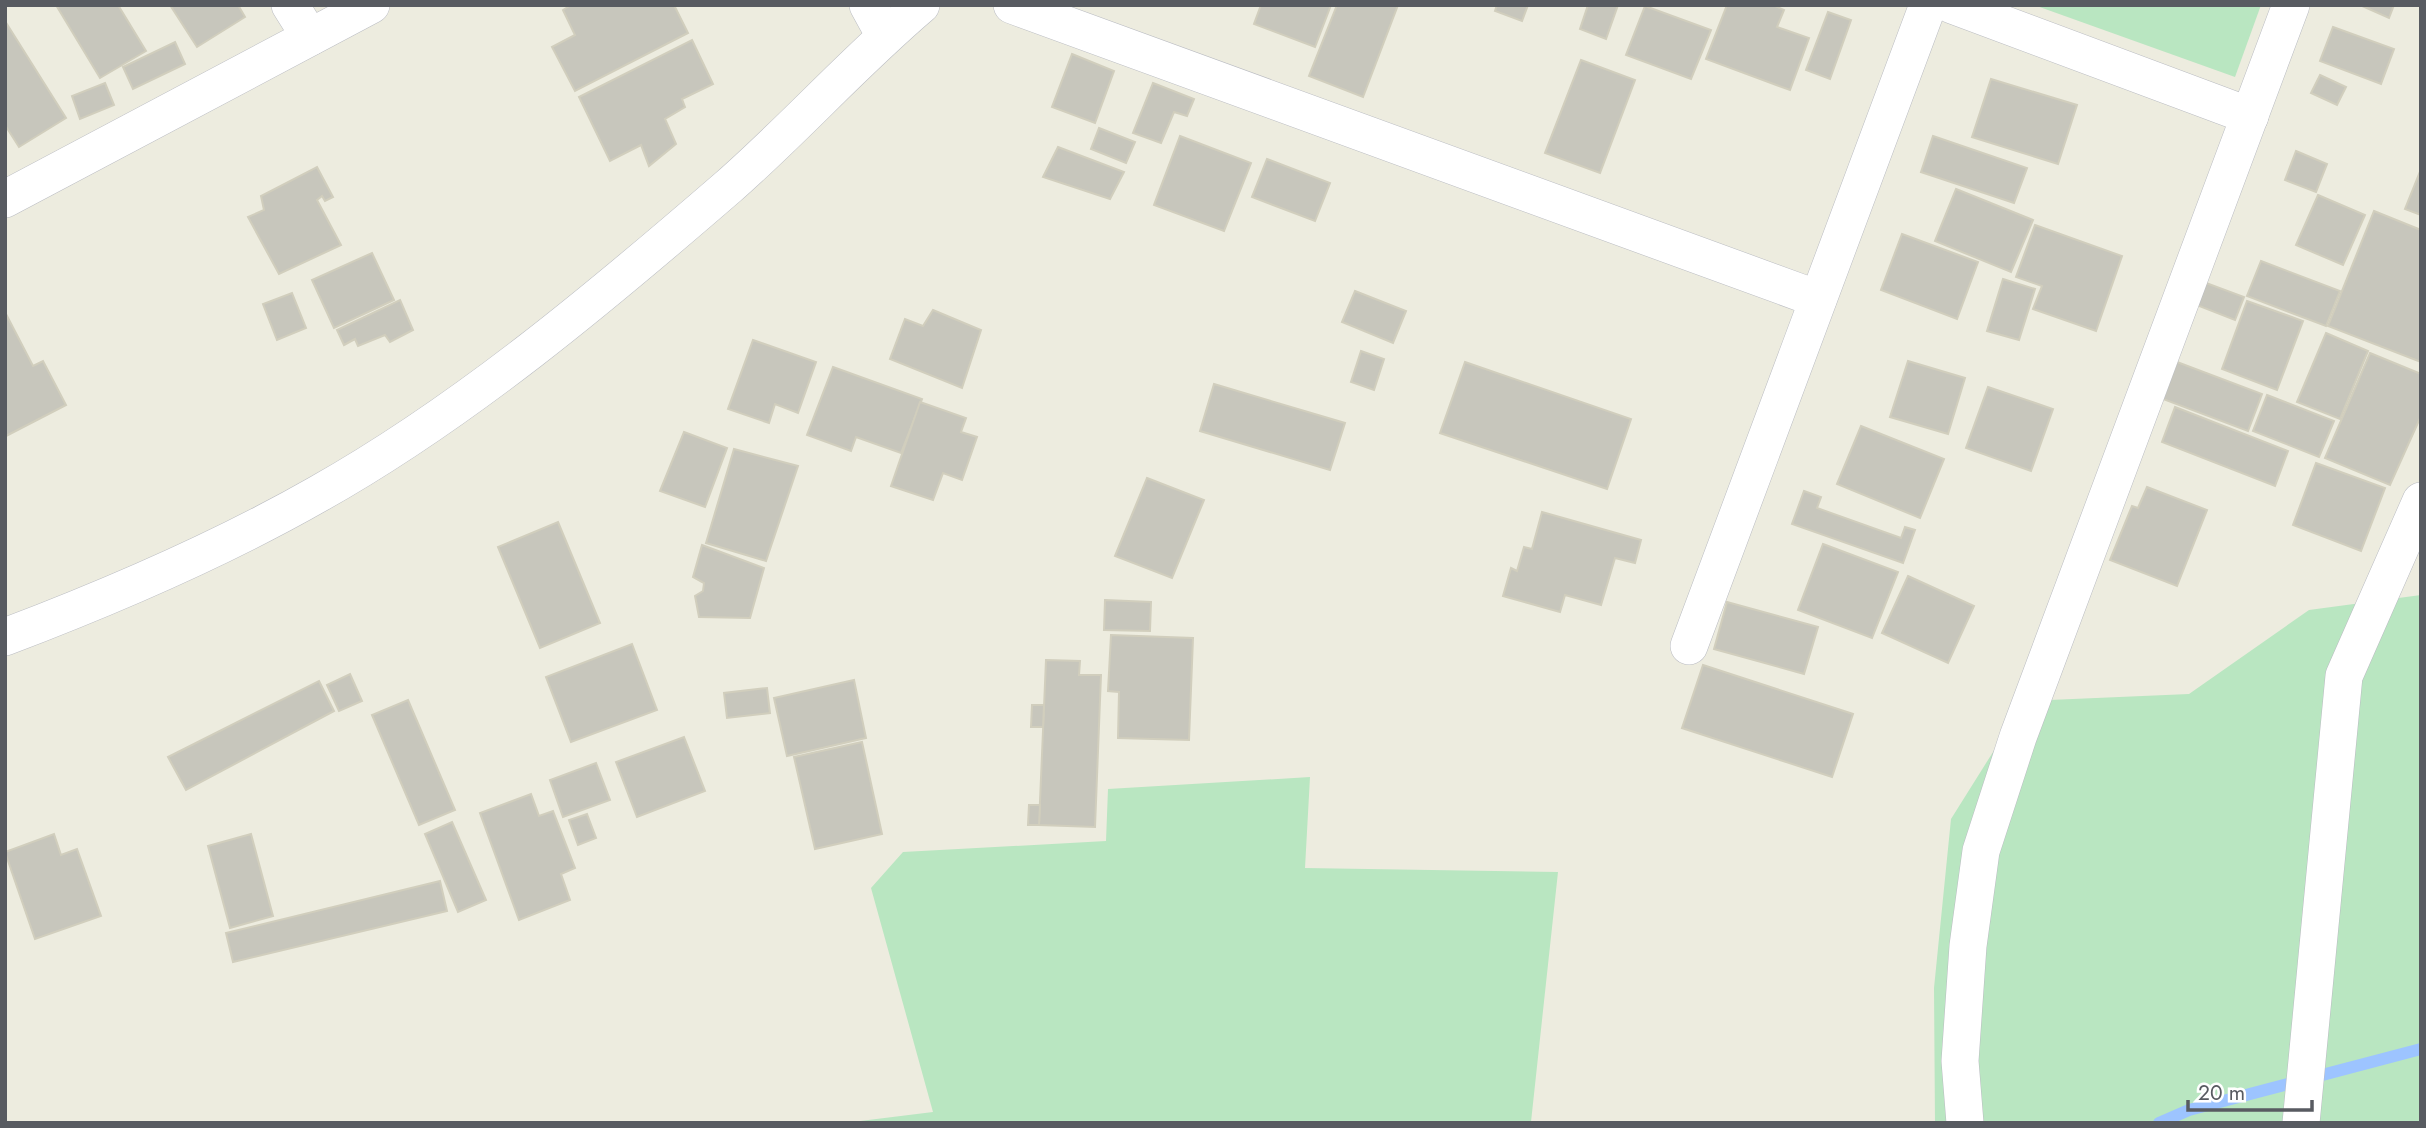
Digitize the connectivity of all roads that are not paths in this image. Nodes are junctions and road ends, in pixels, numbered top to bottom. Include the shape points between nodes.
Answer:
1 (290, 5) edge
2 (371, 5) edge
3 (921, 5) edge
4 (1012, 5) edge
5 (1928, 5) edge
6 (1952, 5) edge
7 (2291, 5) edge
8 (877, 21) edge
9 (310, 37) junction
10 (2250, 116) junction
11 (5, 199) edge
12 (1818, 299) junction
13 (2421, 501) edge
14 (5, 637) edge
15 (1689, 646) dead end
16 (1965, 1123) edge
17 (2301, 1123) edge

1 - 9 street
2 - 9 street
3 - 8 street
4 - 12 street
5 - 12 street
6 - 10 street
7 - 10 street
8 - 14 street via 730,184 597,298 424,427 319,494 219,546 111,597
9 - 11 street
10 - 16 street via 2018,737 1981,851 1960,1061
12 - 15 street
13 - 17 street via 2344,676

